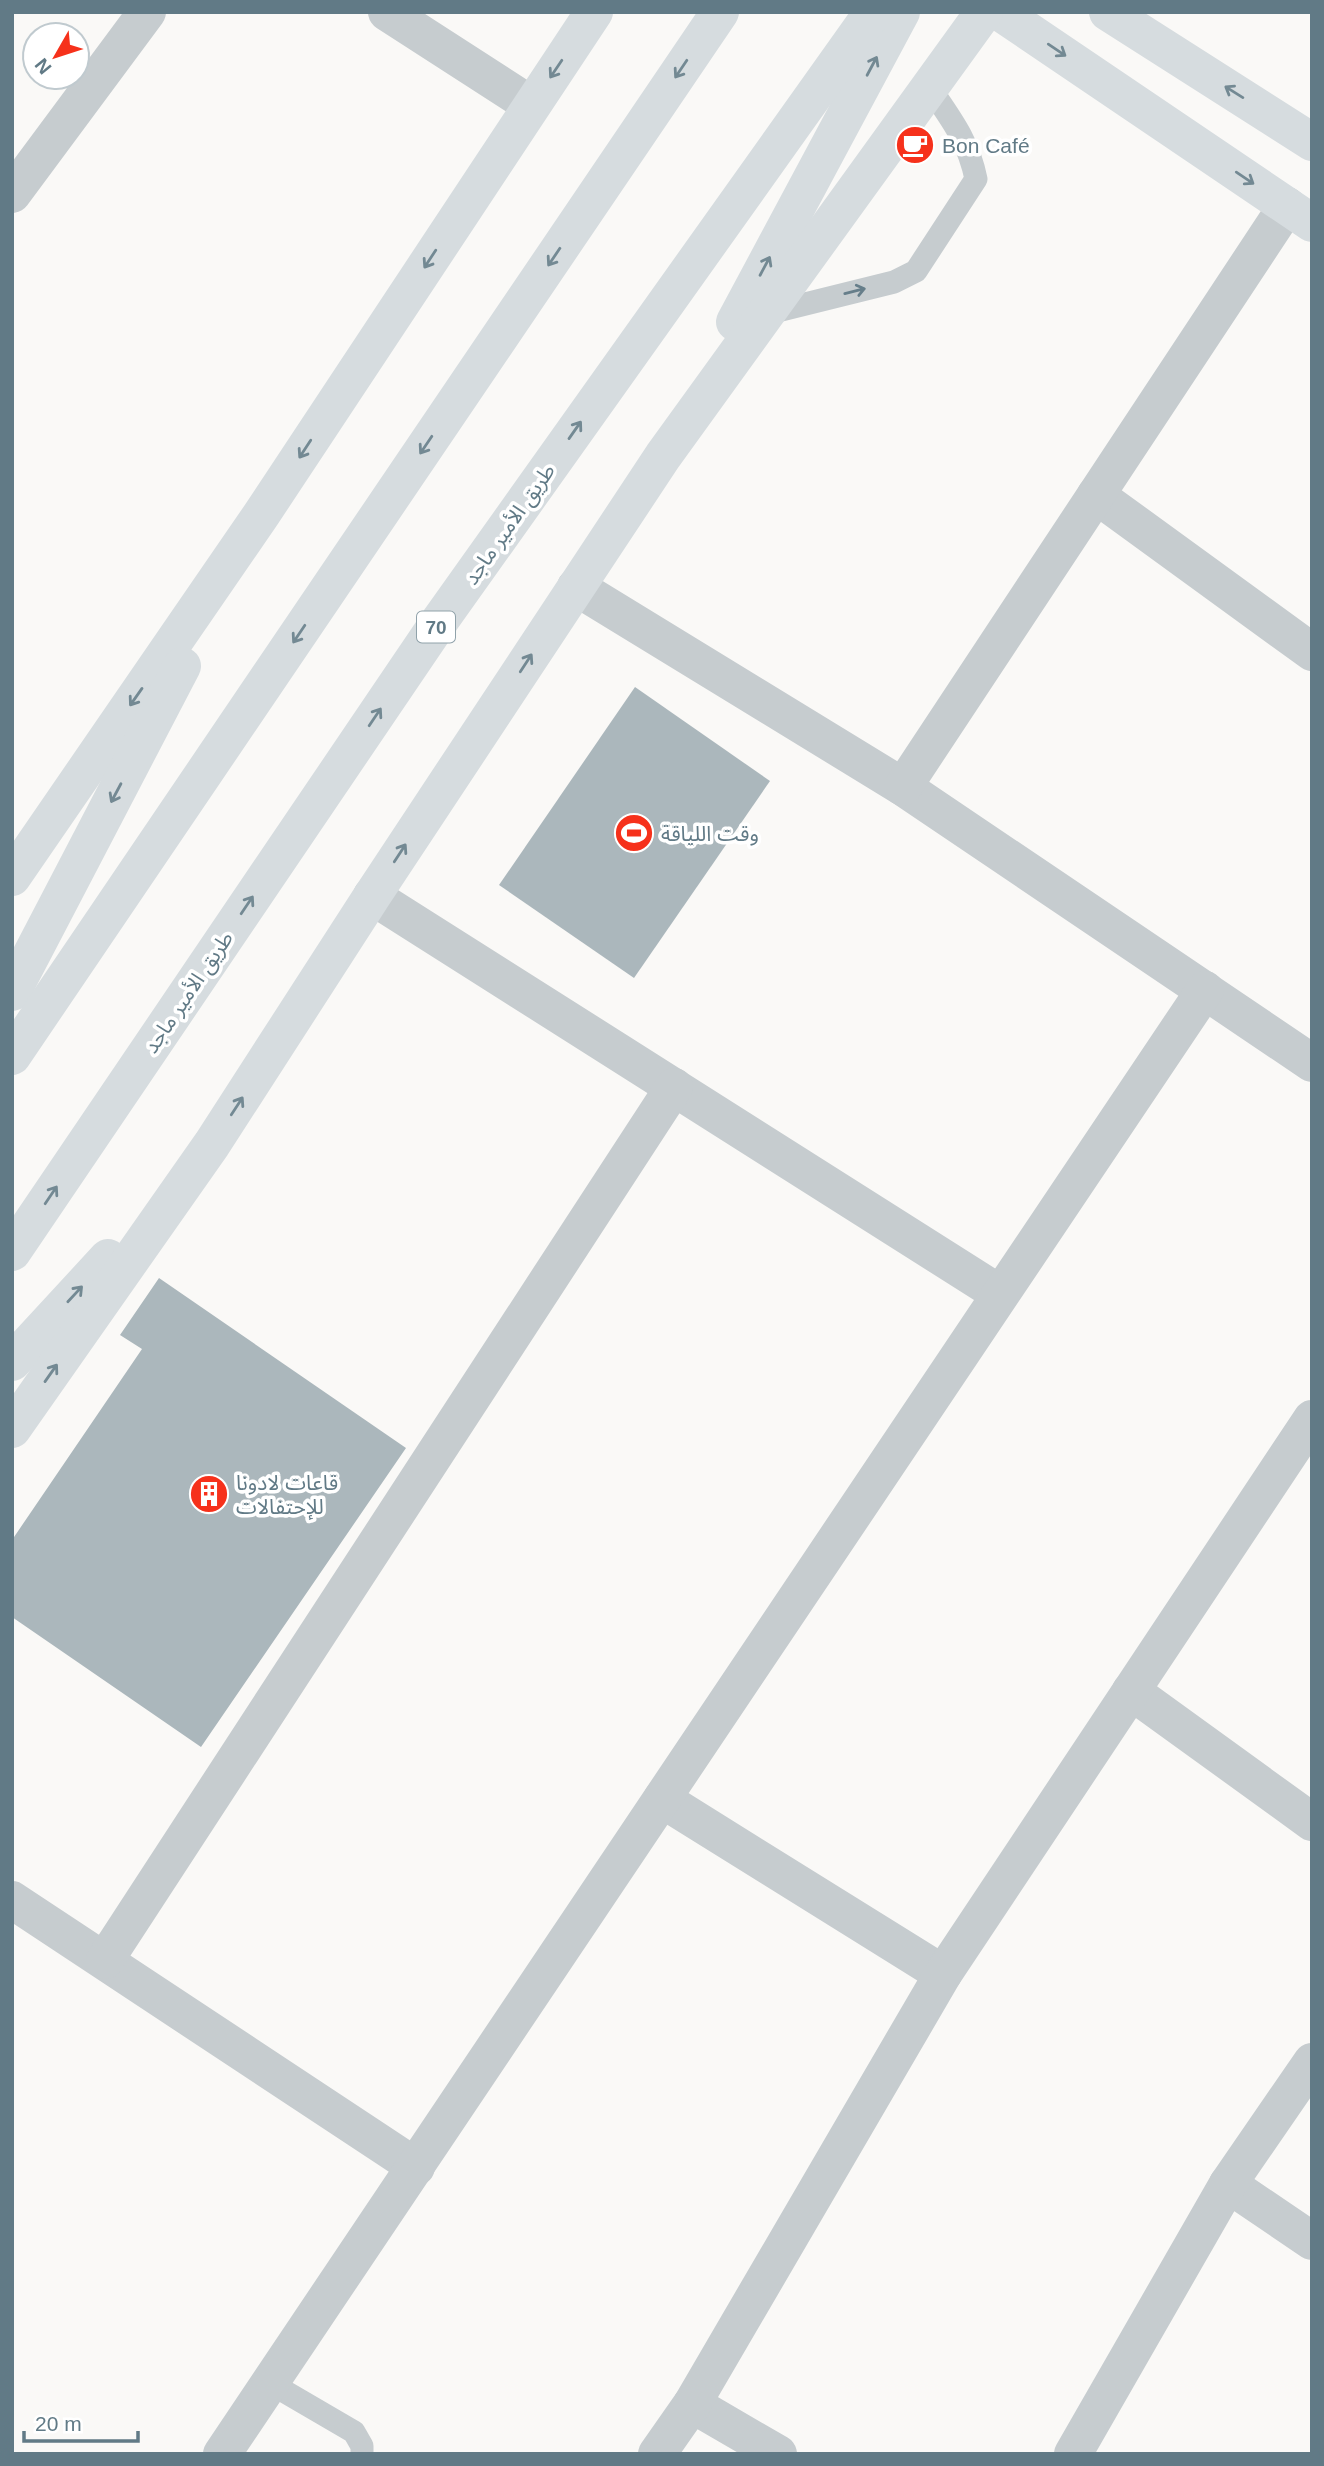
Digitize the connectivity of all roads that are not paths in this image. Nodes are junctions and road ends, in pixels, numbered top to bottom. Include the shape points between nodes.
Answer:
1 (147, 12) edge
2 (387, 12) edge
3 (594, 12) edge
4 (720, 12) edge
5 (873, 12) edge
6 (901, 12) edge
7 (984, 12) edge
8 (1000, 12) edge
9 (1108, 12) edge
10 (930, 88) junction
11 (531, 105) junction
12 (1312, 142) edge
13 (12, 194) edge
14 (1299, 215) edge
15 (765, 314) junction
16 (663, 456) junction
17 (1096, 495) junction
18 (261, 515) junction
19 (576, 587) junction
20 (1312, 652) edge
21 (903, 787) junction
22 (12, 877) edge
23 (372, 896) junction
24 (1205, 990) junction
25 (12, 992) edge
26 (12, 1056) edge
27 (1312, 1063) edge
28 (674, 1087) junction
29 (212, 1144) junction
30 (12, 1252) edge
31 (1000, 1294) junction
32 (12, 1362) edge
33 (1312, 1419) edge
34 (12, 1429) edge
35 (1132, 1691) junction
36 (662, 1800) junction
37 (1312, 1822) edge
38 (12, 1900) edge
39 (105, 1960) junction
40 (943, 1974) junction
41 (1312, 2062) edge
42 (416, 2167) junction
43 (1228, 2184) junction
44 (1312, 2241) edge
45 (270, 2383) junction
46 (692, 2404) junction
47 (222, 2454) edge
48 (362, 2454) edge
49 (657, 2454) edge
50 (778, 2454) edge
51 (1073, 2454) edge

1 - 13 street
2 - 11 street
3 -> 11 main road
4 -> 26 main road
30 -> 5 main road, طريق الأمير ماجد / 70 via 441,620
16 -> 6 main road
7 - 10 main road
8 -> 14 main road
12 -> 9 main road
10 - 15 main road
15 -> 10 lane via 894,282 916,271 976,179 960,131
11 -> 18 main road
14 - 17 street
15 - 16 main road
16 - 19 main road
17 - 20 street
17 - 21 street
18 -> 22 main road
18 -> 25 main road
19 - 21 street
23 -> 19 main road
21 - 24 street
23 - 28 street
29 -> 23 main road
24 - 27 street
24 - 31 street
28 - 31 street
28 - 39 street
32 -> 29 main road
34 -> 29 main road
31 - 36 street
33 - 35 street
35 - 37 street
35 - 40 street
36 - 40 street
36 - 42 street
38 - 39 street
39 - 42 street
40 - 46 street
41 - 43 street
42 - 45 street
43 - 44 street
43 - 51 street
45 - 47 street
45 - 48 lane via 354,2432
46 - 49 street
46 - 50 street

